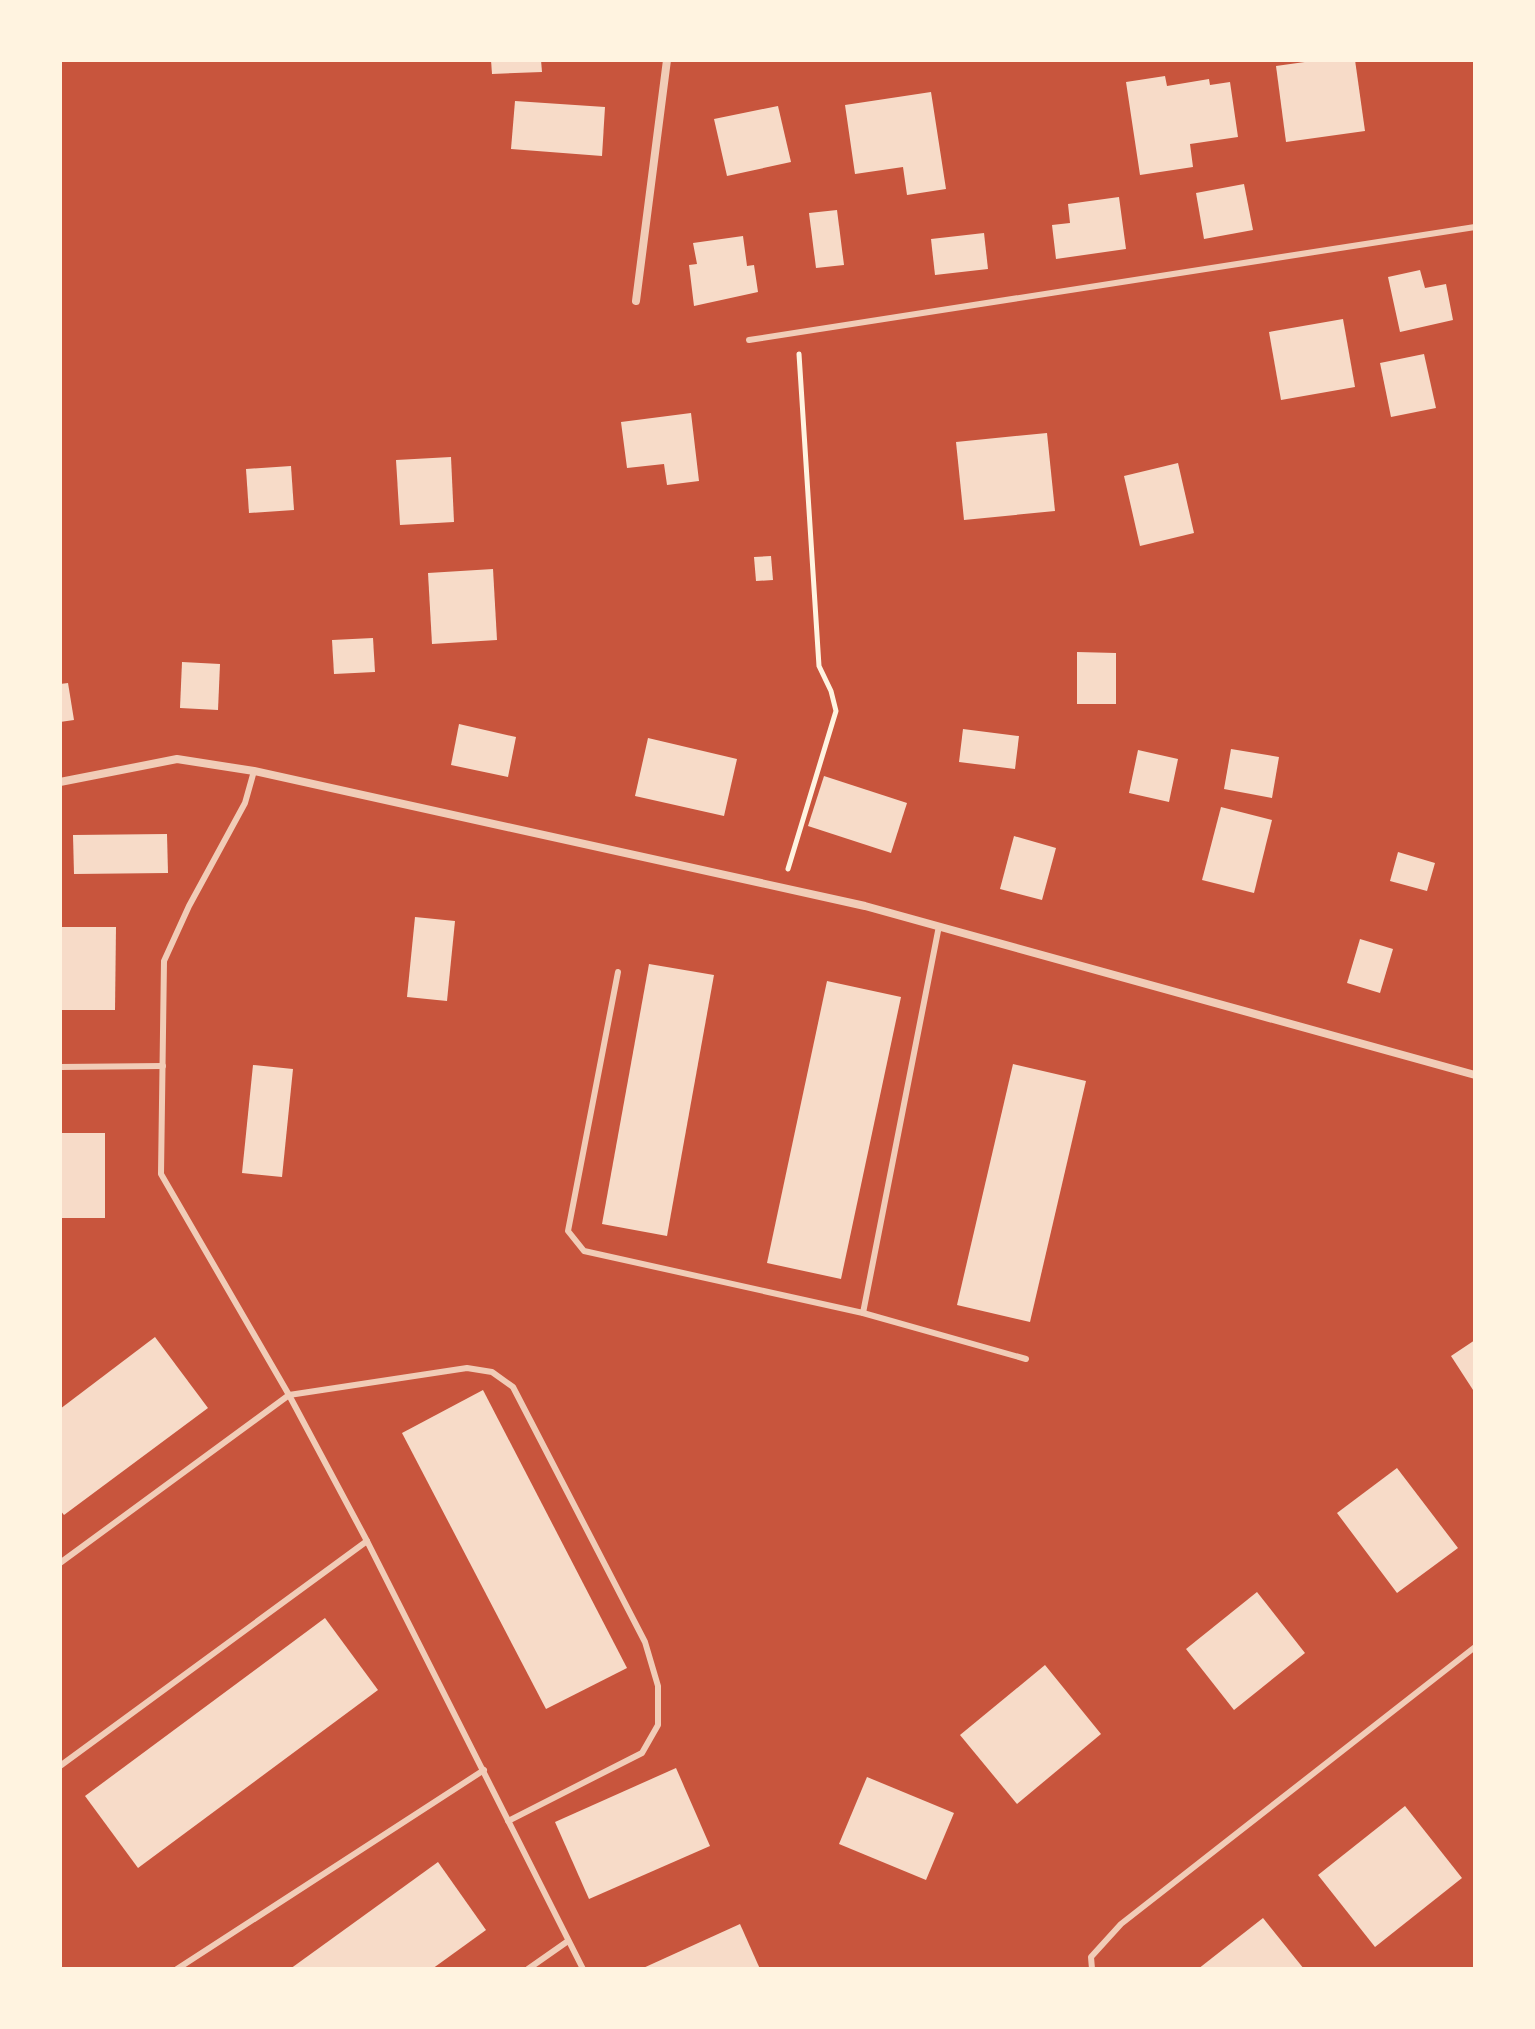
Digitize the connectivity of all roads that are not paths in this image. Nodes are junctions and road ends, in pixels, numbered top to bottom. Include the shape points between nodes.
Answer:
1 (667, 60) edge
2 (1475, 227) edge
3 (636, 301) dead end
4 (749, 340) dead end
5 (254, 771) junction
6 (60, 782) edge
7 (939, 926) junction
8 (618, 972) dead end
9 (163, 1066) junction
10 (60, 1067) edge
11 (1475, 1075) edge
12 (863, 1313) junction
13 (1026, 1359) dead end
14 (289, 1395) junction
15 (367, 1541) junction
16 (60, 1563) edge
17 (1475, 1647) edge
18 (60, 1766) edge
19 (484, 1770) junction
20 (508, 1821) junction
21 (568, 1941) junction
22 (177, 1969) edge
23 (528, 1969) edge
24 (583, 1969) edge
25 (1092, 1969) edge

1 - 3 street
2 - 4 lane
5 - 6 street via 177,759
5 - 7 street
5 - 9 lane via 245,803 164,961
7 - 11 street
7 - 12 lane
8 - 12 lane via 568,1231 584,1251
9 - 10 lane
9 - 14 lane via 161,1174
12 - 13 lane
14 - 15 lane
14 - 16 lane
14 - 20 lane via 467,1368 492,1372 513,1387 631,1614 658,1686 658,1725 642,1753
15 - 18 lane
15 - 19 lane
17 - 25 lane via 1121,1924 1091,1957
19 - 20 lane
19 - 22 lane
20 - 21 lane
21 - 23 lane
21 - 24 lane

